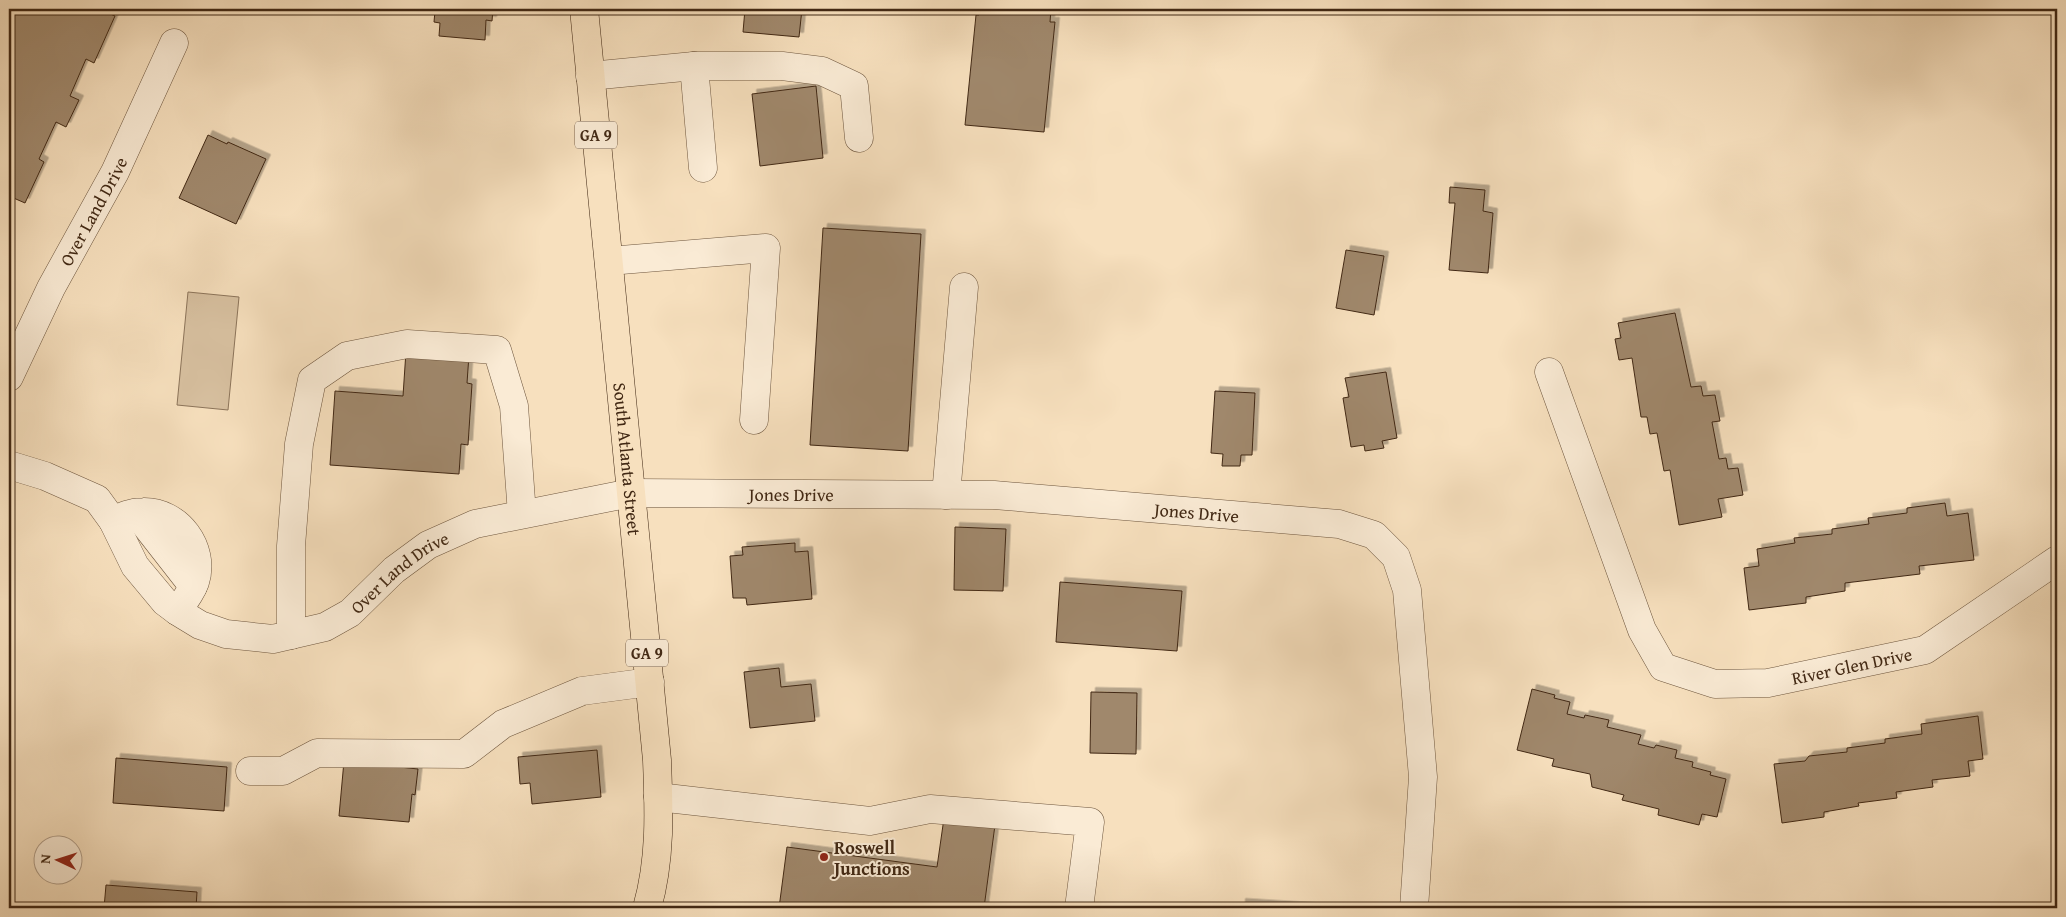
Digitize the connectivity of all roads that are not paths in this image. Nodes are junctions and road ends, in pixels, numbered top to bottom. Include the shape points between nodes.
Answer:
1 (584, 9) edge
2 (174, 43) dead end
3 (694, 66) junction
4 (590, 76) junction
5 (859, 138) dead end
6 (703, 168) dead end
7 (609, 261) junction
8 (964, 287) dead end
9 (1549, 372) dead end
10 (9, 377) edge
11 (754, 420) dead end
12 (9, 466) edge
13 (631, 493) junction
14 (946, 495) junction
15 (522, 514) junction
16 (125, 517) junction
17 (2057, 560) edge
18 (177, 611) junction
19 (291, 635) junction
20 (650, 682) junction
21 (250, 771) dead end
22 (658, 798) junction
23 (647, 908) edge
24 (1079, 908) edge
25 (1414, 908) edge

1 - 4 main road, South Atlanta Street / GA 9
2 - 10 street, Over Land Drive via 115,172 51,288
3 - 4 street
3 - 5 street via 782,66 822,70 854,86
3 - 6 street
4 - 7 main road, South Atlanta Street / GA 9
7 - 11 street via 766,248
7 - 13 main road, South Atlanta Street / GA 9
8 - 14 street
9 - 17 street, River Glen Drive via 1642,630 1663,667 1716,684 1768,683 1925,650
12 - 16 street, Over Land Drive via 45,476 97,499
13 - 14 street, Jones Drive
13 - 15 street, Over Land Drive
13 - 20 main road, South Atlanta Street / GA 9
14 - 25 street, Jones Drive via 994,495 1339,524 1374,535 1396,557 1407,590 1424,777
15 - 19 street, Over Land Drive via 475,524 428,545 394,570 350,613 325,626
15 - 19 street via 514,406 498,350 407,344 348,356 312,380 300,435 291,546
16 - 18 street, Over Land Drive via 135,566 165,602
16 - 18 street via 144,512 161,515 175,522 194,548 197,564 193,586
18 - 19 street, Over Land Drive via 200,625 226,634 273,639
20 - 21 street via 582,691 503,724 464,754 317,753 283,771
20 - 22 main road, South Atlanta Street / GA 9
22 - 23 main road, South Atlanta Street / GA 9 via 660,824 653,886
22 - 24 street via 870,821 930,809 1090,822

